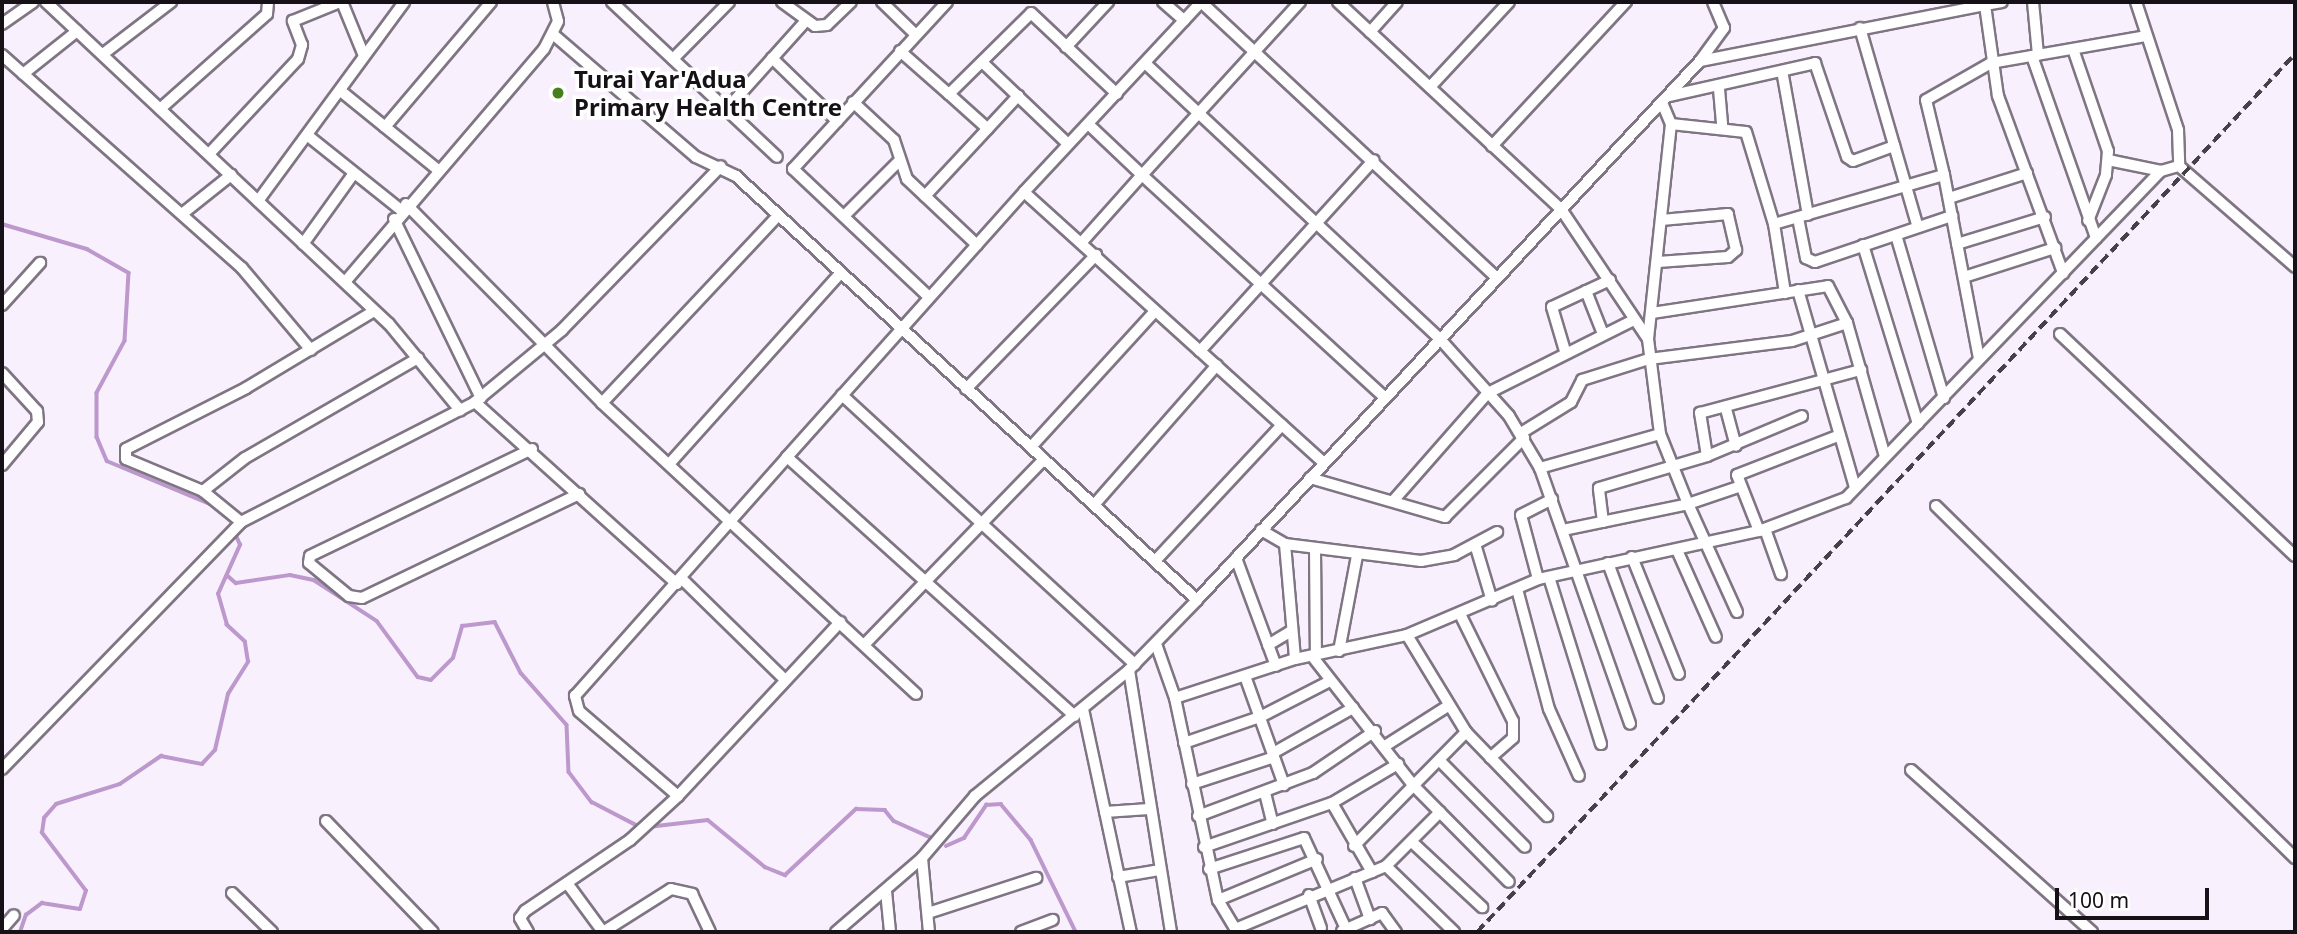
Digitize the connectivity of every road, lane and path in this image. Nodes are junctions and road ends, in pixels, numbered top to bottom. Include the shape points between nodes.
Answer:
1 (33, 2) edge
2 (64, 2) edge
3 (171, 2) edge
4 (268, 2) edge
5 (341, 2) edge
6 (404, 2) edge
7 (491, 2) edge
8 (553, 2) edge
9 (612, 2) edge
10 (710, 2) edge
11 (729, 2) edge
12 (782, 2) edge
13 (851, 2) edge
14 (882, 2) edge
15 (947, 2) edge
16 (1108, 2) edge
17 (1163, 2) edge
18 (1201, 2) edge
19 (1300, 2) edge
20 (1338, 2) edge
21 (1397, 2) edge
22 (1509, 2) edge
23 (1626, 2) edge
24 (1713, 2) edge
25 (2002, 2) edge
26 (2033, 2) edge
27 (2136, 2) edge
28 (1972, 4) edge
29 (50, 5) edge
30 (1985, 5) junction
31 (720, 11) junction
32 (1184, 20) junction
33 (804, 23) junction
34 (2, 24) edge
35 (1860, 28) junction
36 (77, 31) junction
37 (1370, 32) junction
38 (915, 34) junction
39 (554, 35) junction
40 (2145, 36) junction
41 (1066, 47) junction
42 (2073, 49) junction
43 (900, 51) junction
44 (1256, 52) junction
45 (103, 54) junction
46 (2, 55) edge
47 (2035, 55) junction
48 (363, 56) junction
49 (772, 58) junction
50 (673, 59) junction
51 (1700, 61) junction
52 (982, 62) junction
53 (1145, 63) junction
54 (1991, 63) junction
55 (23, 74) junction
56 (1783, 76) junction
57 (1430, 87) junction
58 (1719, 89) junction
59 (342, 92) junction
60 (949, 94) junction
61 (1117, 94) junction
62 (1018, 96) junction
63 (1666, 100) junction
64 (853, 102) junction
65 (160, 109) junction
66 (725, 111) junction
67 (1199, 112) junction
68 (837, 121) junction
69 (1088, 124) junction
70 (1671, 124) junction
71 (385, 127) junction
72 (1722, 127) junction
73 (988, 129) junction
74 (307, 135) junction
75 (1068, 144) junction
76 (1492, 146) junction
77 (1894, 146) junction
78 (209, 154) junction
79 (777, 157) dead end
80 (1374, 160) junction
81 (2108, 160) junction
82 (898, 162) junction
83 (720, 166) junction
84 (2179, 166) junction
85 (438, 170) junction
86 (2161, 171) junction
87 (355, 173) junction
88 (2027, 173) junction
89 (230, 175) junction
90 (1944, 175) junction
91 (1142, 176) junction
92 (1908, 185) junction
93 (1024, 192) junction
94 (925, 196) junction
95 (1949, 198) junction
96 (258, 201) junction
97 (1561, 209) junction
98 (400, 211) junction
99 (182, 214) junction
100 (845, 215) junction
101 (1952, 216) junction
102 (1803, 217) junction
103 (2045, 217) junction
104 (776, 218) junction
105 (1661, 220) junction
106 (2088, 221) junction
107 (1317, 222) junction
108 (1774, 223) junction
109 (1918, 227) junction
110 (1896, 234) junction
111 (2096, 238) junction
112 (1082, 242) junction
113 (303, 244) junction
114 (1957, 244) junction
115 (977, 245) junction
116 (1863, 246) junction
117 (2054, 248) junction
118 (1096, 255) junction
119 (1658, 262) junction
120 (40, 263) dead end
121 (2295, 267) edge
122 (2063, 273) junction
123 (838, 276) junction
124 (1496, 277) junction
125 (1964, 277) junction
126 (1610, 279) junction
127 (345, 282) junction
128 (1260, 284) junction
129 (1798, 290) junction
130 (1586, 291) junction
131 (1785, 293) junction
132 (929, 297) junction
133 (2, 305) edge
134 (374, 311) junction
135 (1155, 311) junction
136 (1652, 313) junction
137 (1634, 320) junction
138 (1847, 323) junction
139 (898, 329) junction
140 (1603, 334) junction
141 (2060, 334) dead end
142 (1812, 336) junction
143 (1440, 339) junction
144 (1648, 339) junction
145 (545, 346) junction
146 (311, 350) junction
147 (1200, 351) junction
148 (1565, 351) junction
149 (418, 358) junction
150 (1979, 358) junction
151 (1648, 359) junction
152 (1217, 365) junction
153 (1861, 370) junction
154 (2, 373) edge
155 (1826, 381) junction
156 (966, 389) junction
157 (1488, 393) junction
158 (842, 395) junction
159 (1385, 398) junction
160 (1944, 398) junction
161 (478, 400) junction
162 (602, 403) junction
163 (1726, 409) junction
164 (460, 410) junction
165 (1802, 416) dead end
166 (1918, 424) junction
167 (1282, 425) junction
168 (1660, 434) junction
169 (1840, 435) junction
170 (1522, 436) junction
171 (1735, 446) junction
172 (1031, 447) junction
173 (533, 449) junction
174 (1707, 456) junction
175 (1885, 456) junction
176 (787, 457) junction
177 (1044, 459) junction
178 (671, 462) junction
179 (1324, 463) junction
180 (2, 465) edge
181 (1540, 468) junction
182 (1671, 470) junction
183 (1310, 478) junction
184 (1738, 487) junction
185 (1855, 488) junction
186 (203, 491) junction
187 (579, 494) junction
188 (1552, 499) junction
189 (1393, 501) junction
190 (1688, 504) junction
191 (1094, 505) junction
192 (1936, 506) dead end
193 (733, 519) junction
194 (984, 521) junction
195 (1603, 522) junction
196 (238, 525) junction
197 (1261, 530) junction
198 (1563, 530) junction
199 (1762, 530) junction
200 (1497, 532) dead end
201 (1285, 544) junction
202 (1475, 544) junction
203 (1704, 544) junction
204 (1315, 549) junction
205 (1677, 550) junction
206 (1357, 556) junction
207 (2295, 556) edge
208 (1632, 557) junction
209 (1236, 558) junction
210 (1155, 561) junction
211 (1608, 563) junction
212 (1577, 569) junction
213 (1781, 574) dead end
214 (1543, 578) junction
215 (680, 582) junction
216 (924, 585) junction
217 (1517, 589) junction
218 (1197, 600) junction
219 (1492, 601) junction
220 (1737, 612) dead end
221 (1461, 616) junction
222 (840, 622) junction
223 (1291, 631) junction
224 (1407, 635) junction
225 (1716, 637) dead end
226 (1156, 643) junction
227 (865, 644) junction
228 (1268, 645) junction
229 (1339, 651) junction
230 (1314, 656) junction
231 (1295, 659) junction
232 (1276, 666) junction
233 (1132, 667) junction
234 (1679, 674) dead end
235 (1245, 676) junction
236 (784, 679) junction
237 (1330, 681) junction
238 (916, 694) dead end
239 (1175, 698) junction
240 (1658, 698) dead end
241 (1447, 706) junction
242 (1353, 708) junction
243 (1079, 712) junction
244 (1260, 717) junction
245 (1630, 724) dead end
246 (1375, 731) junction
247 (1466, 732) junction
248 (1184, 743) junction
249 (1601, 744) dead end
250 (1385, 746) junction
251 (1273, 755) junction
252 (1490, 758) junction
253 (1438, 760) junction
254 (1398, 764) junction
255 (2, 769) edge
256 (1911, 770) dead end
257 (1578, 776) dead end
258 (1192, 784) junction
259 (1284, 785) junction
260 (1413, 785) junction
261 (1265, 793) junction
262 (678, 796) junction
263 (1332, 803) junction
264 (1149, 808) junction
265 (1105, 812) junction
266 (1440, 812) junction
267 (1198, 816) junction
268 (1547, 816) dead end
269 (326, 821) dead end
270 (1273, 824) junction
271 (1412, 842) junction
272 (1354, 846) junction
273 (1204, 847) junction
274 (1525, 848) dead end
275 (922, 858) junction
276 (2295, 858) edge
277 (1317, 859) junction
278 (1387, 866) junction
279 (1209, 869) junction
280 (1160, 870) junction
281 (1372, 872) junction
282 (1118, 877) junction
283 (1036, 878) dead end
284 (1355, 878) junction
285 (1509, 882) dead end
286 (567, 883) junction
287 (1330, 886) junction
288 (886, 891) junction
289 (232, 893) dead end
290 (1308, 895) junction
291 (1218, 900) junction
292 (1482, 907) dead end
293 (928, 913) junction
294 (14, 915) dead end
295 (1053, 919) dead end
296 (1370, 919) junction
297 (1359, 928) edge
298 (2, 929) edge
299 (1323, 930) edge
300 (1236, 931) edge
301 (1343, 931) edge
302 (272, 932) edge
303 (433, 932) edge
304 (528, 932) edge
305 (710, 932) edge
306 (836, 932) edge
307 (890, 932) edge
308 (929, 932) edge
309 (1021, 932) edge
310 (1131, 932) edge
311 (1171, 932) edge
312 (1309, 932) edge
313 (1395, 932) edge
314 (1454, 932) edge
315 (2092, 932) edge

1 - 34 street
2 - 29 street
3 - 45 street
4 - 65 street via 267,14
5 - 48 street
5 - 78 street via 293,21 302,45 298,59
6 - 48 street
7 - 71 street
8 - 39 street
9 - 50 street
10 - 31 street
11 - 31 street
12 - 33 street
13 - 33 street via 827,24
14 - 38 street
15 - 38 street
16 - 41 street
17 - 32 street
18 - 32 street
18 - 44 street
19 - 44 street
20 - 37 street
21 - 37 street
22 - 57 street
23 - 76 street
24 - 51 street via 1724,28
25 - 30 street
26 - 47 street
27 - 40 street
28 - 30 street
28 - 35 street
29 - 36 street
30 - 54 street
31 - 50 street
32 - 53 street
33 - 49 street
35 - 51 street
35 - 77 street
36 - 45 street
36 - 55 street
37 - 57 street
38 - 43 street
39 - 83 street via 696,157
39 - 85 street
40 - 42 street
40 - 84 street via 2178,130
41 - 52 street via 1031,13
41 - 61 street
42 - 47 street
42 - 81 street
43 - 60 street
43 - 64 street
44 - 67 street
44 - 80 street
45 - 65 street
46 - 55 street
47 - 54 street
47 - 106 street
48 - 59 street
49 - 66 street
49 - 68 street
50 - 66 street
51 - 63 street
52 - 60 street
52 - 62 street
53 - 61 street
53 - 67 street
54 - 88 street
54 - 90 street via 1926,100
55 - 99 street
56 - 58 street
56 - 77 street via 1820,66 1850,160
56 - 102 street
57 - 76 street
58 - 63 street
58 - 72 street
59 - 71 street
59 - 74 street
60 - 73 street
61 - 69 street
62 - 73 street
62 - 75 street
63 - 70 street
63 - 97 street
64 - 68 street
64 - 82 street via 894,140
65 - 78 street
66 - 79 street
67 - 91 street
67 - 107 street
68 - 100 street via 793,169
69 - 75 street
69 - 91 street
70 - 72 street
70 - 105 street
71 - 85 street
72 - 108 street via 1746,132
73 - 94 street
74 - 87 street
74 - 96 street
75 - 93 street
76 - 97 street
77 - 92 street
78 - 89 street
80 - 107 street
80 - 124 street
81 - 86 street
81 - 106 street
82 - 94 street
82 - 100 street
83 - 104 street
83 - 145 street
84 - 86 street
84 - 121 street
85 - 98 street
86 - 111 street
87 - 98 street
87 - 113 street
88 - 95 street
88 - 103 street
89 - 96 street
89 - 99 street
90 - 92 street
90 - 95 street
91 - 112 street
91 - 128 street
92 - 102 street
92 - 109 street
93 - 112 street
93 - 115 street
94 - 115 street
95 - 101 street
96 - 113 street
97 - 124 street
97 - 126 street
98 - 127 street
98 - 145 street
98 - 161 street
99 - 146 street via 242,268
100 - 132 street
101 - 109 street
101 - 114 street
102 - 108 street
102 - 116 street via 1809,261
103 - 114 street
103 - 117 street
104 - 123 street
104 - 162 street
105 - 119 street
105 - 119 street via 1728,214 1736,250 1728,257
106 - 111 street
107 - 128 street
107 - 143 street
108 - 131 street
109 - 110 street
110 - 116 street
110 - 160 street
111 - 122 street
112 - 118 street
113 - 127 street
114 - 125 street
115 - 132 street
116 - 166 street
117 - 122 street
117 - 125 street
118 - 135 street
118 - 156 street
119 - 136 street
120 - 133 street
122 - 150 street
123 - 139 street
123 - 178 street
124 - 143 street
125 - 150 street
126 - 130 street
126 - 137 street
127 - 134 street
128 - 147 street
128 - 159 street
129 - 131 street
129 - 138 street via 1828,285
129 - 142 street
130 - 140 street
130 - 148 street via 1550,311
131 - 136 street
132 - 139 street
134 - 146 street
134 - 149 street
135 - 147 street
135 - 172 street
136 - 144 street
137 - 140 street
137 - 144 street
138 - 142 street
138 - 153 street
139 - 156 street
139 - 158 street
140 - 148 street
141 - 207 street
142 - 151 street
142 - 155 street
143 - 157 street
143 - 159 street
144 - 151 street
145 - 161 street
145 - 162 street
146 - 186 street via 126,449 127,459
147 - 152 street
148 - 157 street
149 - 164 street
149 - 186 street via 245,457
150 - 160 street
151 - 168 street
151 - 170 street via 1582,380 1571,402
152 - 167 street
152 - 191 street
153 - 155 street
153 - 175 street
154 - 180 street via 37,411 38,422
155 - 163 street
155 - 169 street
156 - 172 street
157 - 170 street
157 - 189 street
158 - 176 street
158 - 194 street
159 - 179 street
160 - 166 street
161 - 164 street
161 - 173 street
162 - 178 street
163 - 171 street
163 - 174 street via 1698,417
164 - 196 street
165 - 171 street
166 - 175 street
167 - 179 street
167 - 210 street
168 - 181 street
168 - 182 street
169 - 184 street via 1737,475
169 - 185 street
170 - 181 street
170 - 189 street via 1445,517
171 - 174 street
172 - 177 street
173 - 187 street
173 - 187 street via 310,556 309,563 349,596 362,598
174 - 182 street
175 - 185 street
176 - 193 street
176 - 216 street
177 - 191 street
177 - 194 street
178 - 193 street
179 - 183 street
181 - 188 street
182 - 190 street
182 - 195 street via 1599,488
183 - 189 street
183 - 197 street
184 - 190 street
184 - 199 street
185 - 199 street via 1819,512
186 - 196 street
187 - 215 street
188 - 198 street
188 - 214 street via 1521,515
190 - 195 street
190 - 203 street
191 - 210 street
192 - 276 street
193 - 215 street
193 - 222 street
194 - 216 street
194 - 233 street
195 - 198 street
196 - 255 street
197 - 201 street
197 - 209 street
198 - 212 street
199 - 203 street
199 - 213 street
200 - 202 street
201 - 204 street
201 - 223 street
202 - 206 street via 1421,561
202 - 219 street
203 - 205 street
203 - 220 street
204 - 206 street
204 - 230 street
205 - 208 street
205 - 225 street
206 - 229 street
208 - 211 street
208 - 234 street
209 - 218 street
209 - 228 street
210 - 218 street
211 - 212 street
211 - 240 street
212 - 214 street
212 - 245 street
214 - 217 street
214 - 249 street
215 - 236 street
215 - 262 street via 574,702
216 - 227 street
216 - 243 street
217 - 219 street
217 - 257 street via 1549,709
218 - 226 street
219 - 221 street
221 - 224 street
221 - 252 street via 1513,721 1513,738
222 - 227 street
222 - 236 street
223 - 228 street
223 - 231 street
224 - 229 street
224 - 241 street
226 - 233 street
226 - 239 street
227 - 238 street
228 - 232 street
229 - 230 street
230 - 231 street
230 - 237 street
231 - 232 street
232 - 235 street
233 - 243 street
233 - 264 street
235 - 239 street
235 - 244 street
236 - 262 street
237 - 242 street
237 - 244 street
239 - 248 street
241 - 247 street
241 - 250 street
242 - 246 street
242 - 251 street
243 - 265 street
243 - 275 street via 975,796
244 - 248 street
244 - 251 street
246 - 250 street
246 - 259 street
247 - 252 street
247 - 253 street
248 - 258 street
250 - 254 street
251 - 258 street
251 - 259 street
252 - 268 street
253 - 260 street
253 - 274 street
254 - 260 street
254 - 263 street
256 - 315 street
258 - 267 street
259 - 261 street
260 - 266 street
260 - 272 street
261 - 267 street
261 - 270 street
262 - 286 street via 631,840
263 - 270 street
263 - 272 street
264 - 265 street
264 - 280 street
265 - 282 street
266 - 271 street
266 - 285 street
267 - 273 street
269 - 303 street
270 - 273 street
271 - 278 street
271 - 292 street
272 - 281 street
273 - 279 street
275 - 288 street
275 - 293 street
277 - 279 street via 1307,840 1298,837
277 - 287 street
277 - 291 street
278 - 281 street
278 - 314 street
279 - 291 street
280 - 282 street
280 - 311 street
281 - 284 street
282 - 310 street
283 - 293 street
284 - 287 street
284 - 296 street
286 - 304 street via 520,918
286 - 305 street via 603,932 671,889 692,894
287 - 290 street
287 - 301 street
288 - 306 street
288 - 307 street
289 - 302 street
290 - 299 street
290 - 300 street
291 - 300 street
293 - 308 street
294 - 298 street
295 - 309 street
296 - 297 street
296 - 313 street via 1388,913
297 - 301 street
299 - 312 street

